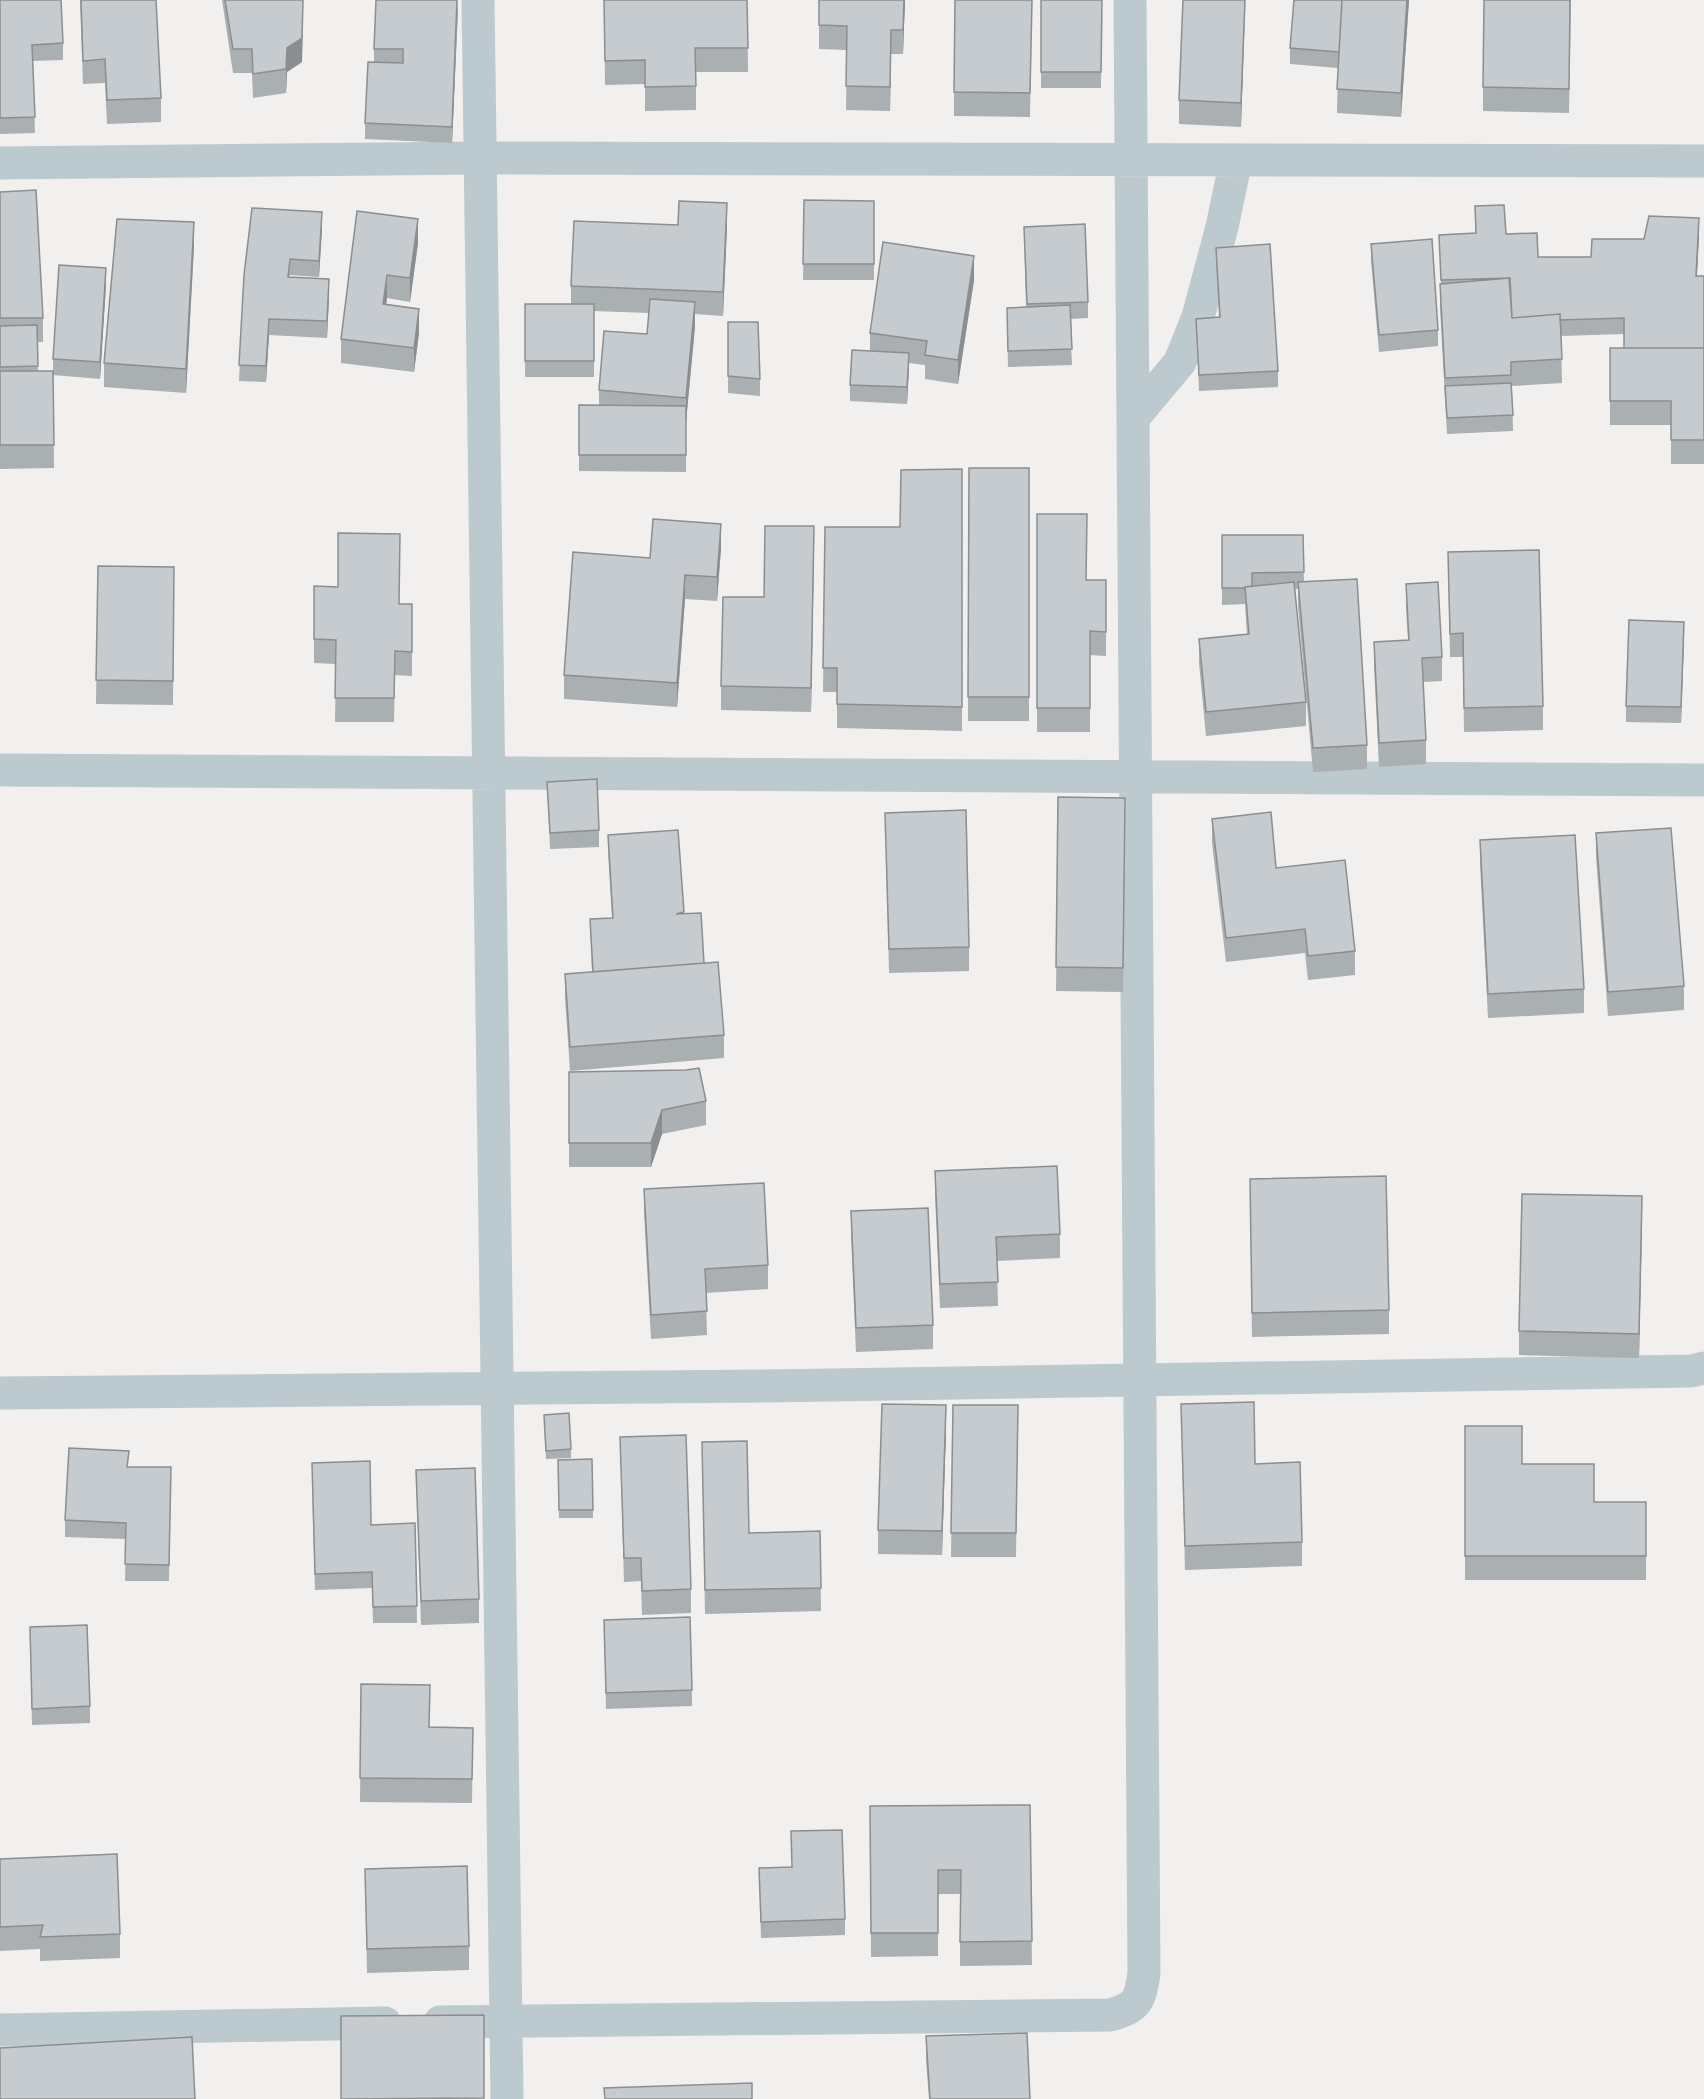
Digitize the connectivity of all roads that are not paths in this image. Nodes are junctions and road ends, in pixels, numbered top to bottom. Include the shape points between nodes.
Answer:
1 (478, 0) edge
2 (1130, 0) edge
3 (480, 158) junction
4 (1133, 160) junction
5 (1236, 160) junction
6 (1704, 161) edge
7 (0, 163) edge
8 (1134, 417) junction
9 (0, 770) edge
10 (488, 773) junction
11 (1136, 777) junction
12 (1704, 780) edge
13 (1704, 1368) edge
14 (1142, 1381) junction
15 (499, 1390) junction
16 (0, 1393) edge
17 (505, 2021) junction
18 (0, 2030) edge
19 (507, 2099) edge

1 - 3 street
2 - 4 street
3 - 4 street
3 - 7 street
3 - 10 street
4 - 5 street
4 - 8 street
5 - 6 street
5 - 8 street via 1198,317 1180,362
8 - 11 street
9 - 10 street
10 - 11 street
10 - 15 street
11 - 12 street
11 - 14 street
13 - 14 street
14 - 15 street
14 - 17 street via 1144,1973 1141,1995 1132,2009 1110,2015
15 - 16 street
15 - 17 street
17 - 18 street
17 - 19 street

